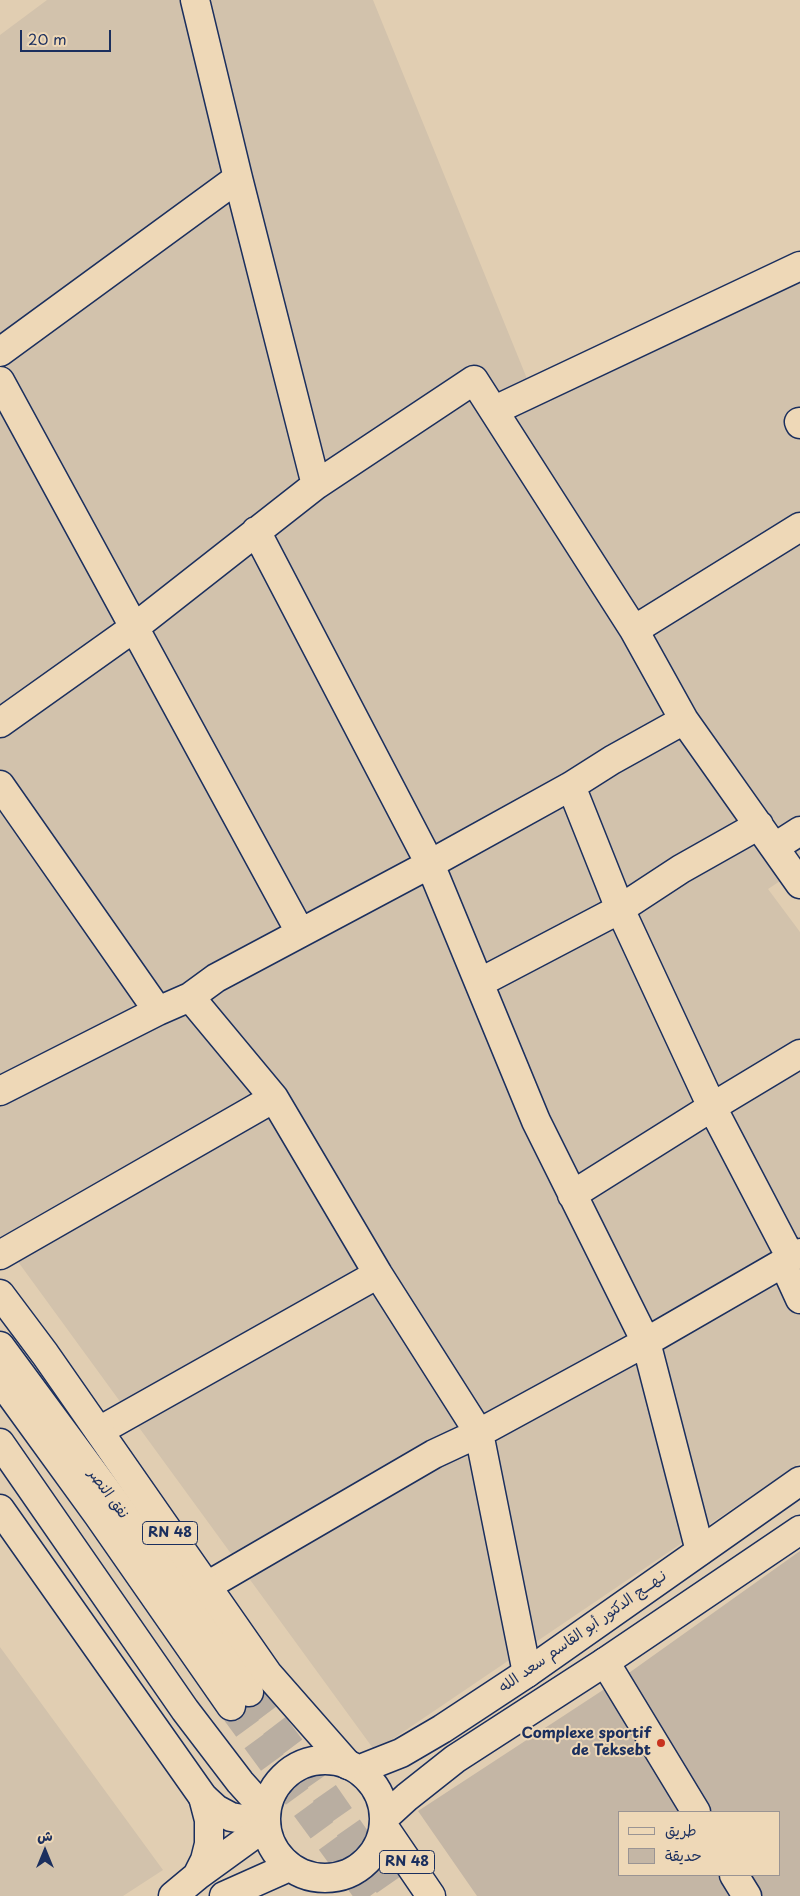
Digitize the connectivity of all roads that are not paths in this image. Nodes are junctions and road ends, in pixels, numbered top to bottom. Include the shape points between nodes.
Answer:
1 (195, 0) edge
2 (238, 178) junction
3 (800, 266) edge
4 (0, 352) edge
5 (0, 381) edge
6 (495, 410) junction
7 (316, 485) junction
8 (800, 527) edge
9 (256, 531) junction
10 (135, 627) junction
11 (634, 630) junction
12 (684, 720) junction
13 (0, 723) edge
14 (0, 785) edge
15 (571, 786) junction
16 (758, 825) junction
17 (800, 831) edge
18 (775, 847) junction
19 (430, 864) junction
20 (800, 884) edge
21 (620, 908) junction
22 (300, 932) junction
23 (479, 983) junction
24 (190, 998) junction
25 (158, 1011) junction
26 (800, 1054) edge
27 (0, 1091) edge
28 (274, 1098) junction
29 (712, 1107) junction
30 (572, 1194) junction
31 (0, 1254) edge
32 (791, 1258) edge
33 (378, 1274) junction
34 (0, 1294) edge
35 (800, 1299) edge
36 (646, 1342) junction
37 (0, 1346) edge
38 (0, 1380) edge
39 (99, 1431) junction
40 (480, 1433) junction
41 (0, 1443) edge
42 (800, 1481) edge
43 (0, 1509) edge
44 (800, 1530) edge
45 (700, 1551) junction
46 (207, 1586) junction
47 (605, 1662) junction
48 (527, 1672) junction
49 (353, 1768) junction
50 (203, 1798) junction
51 (695, 1811) edge
52 (266, 1819) junction
53 (384, 1823) junction
54 (197, 1876) junction
55 (735, 1876) edge
56 (309, 1880) edge
57 (173, 1896) edge
58 (224, 1896) edge
59 (431, 1896) edge
60 (747, 1896) edge

1 - 2 main road
2 - 4 main road
2 - 7 main road
3 - 6 main road
5 - 10 main road
6 - 7 main road via 474,380
6 - 11 main road
7 - 9 main road
8 - 11 main road
9 - 10 main road
9 - 19 main road
10 - 13 main road
10 - 22 main road
11 - 12 main road
12 - 15 main road
12 - 16 main road
14 - 25 main road
15 - 19 main road
15 - 21 main road
16 - 18 main road
16 - 21 main road
17 - 18 main road
18 - 20 main road
19 - 22 main road
19 - 23 main road
21 - 23 main road
21 - 29 main road
22 - 24 main road via 216,978
23 - 30 main road via 536,1121
24 - 25 main road
24 - 28 main road
25 - 27 main road
26 - 29 main road
28 - 31 main road
28 - 33 main road
29 - 30 main road
29 - 32 main road
30 - 36 main road
32 - 35 main road
32 - 36 main road
33 - 39 main road
33 - 40 main road
34 - 39 main road, RN 48
36 - 40 main road
36 - 45 main road
37 - 38 main road, نفق النصر via 109,1494 240,1699
39 - 46 main road, RN 48
40 - 46 main road via 434,1454
40 - 48 main road
41 - 52 main road via 184,1710
42 - 45 main road, نـهـــج الدكتور أبو القاسم سعد الله
43 - 50 main road
44 - 47 main road
45 - 48 main road, نـهـــج الدكتور أبو القاسم سعد الله
46 - 49 main road, RN 48 via 268,1674
47 - 51 main road
47 - 53 main road via 455,1759 412,1792
48 - 49 main road, نـهـــج الدكتور أبو القاسم سعد الله via 422,1742 380,1762
49 - 52 main road via 333,1761 318,1761 296,1768 278,1783 270,1796
49 - 53 main road via 377,1791
50 - 52 main road via 231,1817 254,1821
50 - 54 main road via 210,1838
52 - 54 main road
52 - 56 main road via 273,1849
53 - 56 main road via 378,1846 367,1862 342,1876
53 - 59 main road, RN 48
54 - 57 main road
55 - 60 main road
56 - 58 main road

